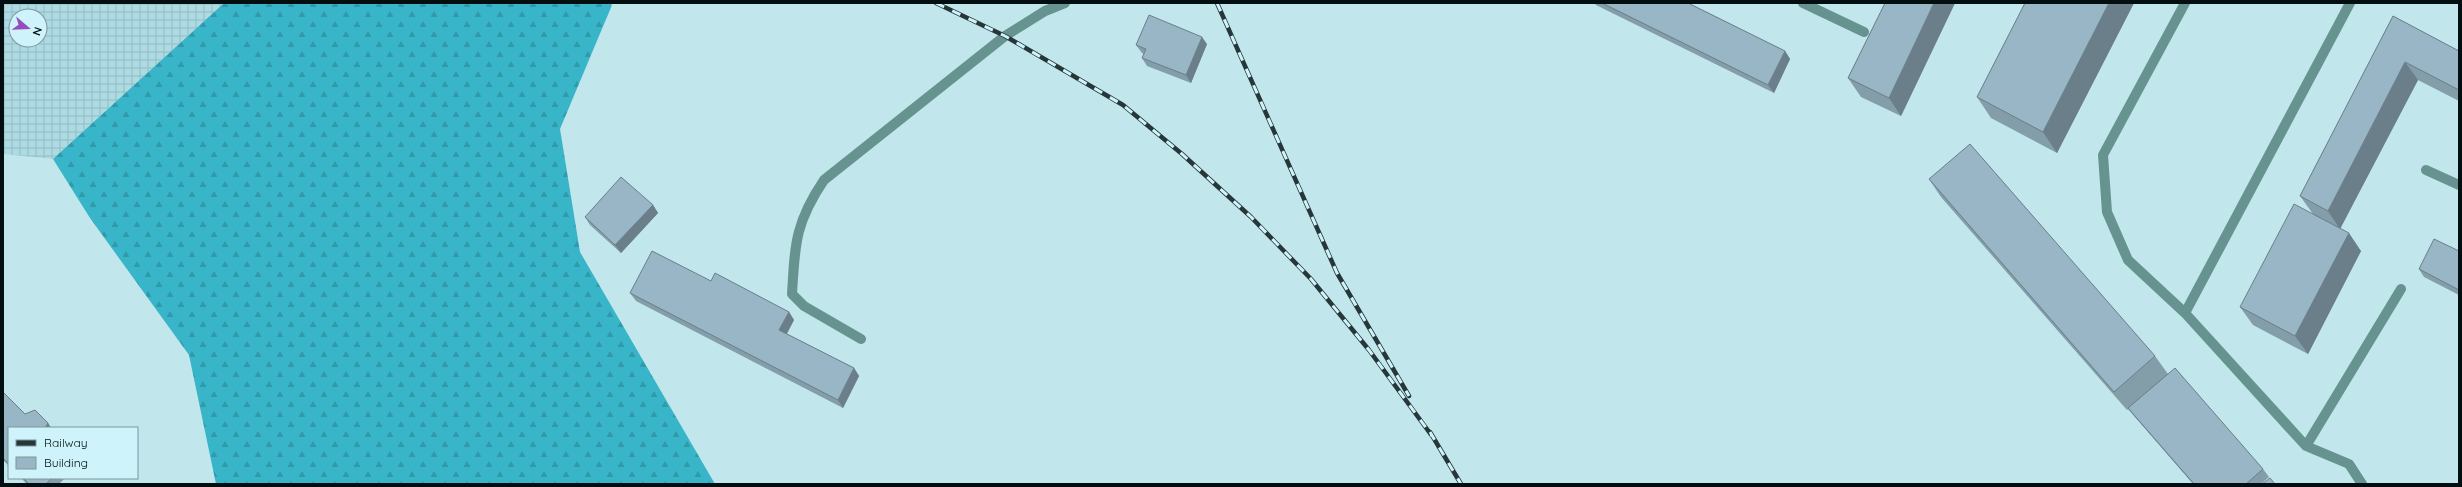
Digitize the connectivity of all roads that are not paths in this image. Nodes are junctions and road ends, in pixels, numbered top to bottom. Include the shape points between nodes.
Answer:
1 (1065, 3) edge
2 (1803, 3) edge
3 (2185, 3) edge
4 (2350, 3) edge
5 (1864, 32) dead end
6 (2426, 170) dead end
7 (2459, 185) edge
8 (2401, 289) dead end
9 (2185, 313) junction
10 (861, 339) dead end
11 (2306, 446) junction
12 (2362, 484) edge

1 - 10 lane via 1045,11 1005,36 824,180 807,205 796,241 792,294 804,306
2 - 5 lane
3 - 9 lane via 2103,155 2107,212 2128,260
4 - 9 lane
6 - 7 lane
8 - 11 lane
9 - 11 lane
11 - 12 lane via 2349,464

